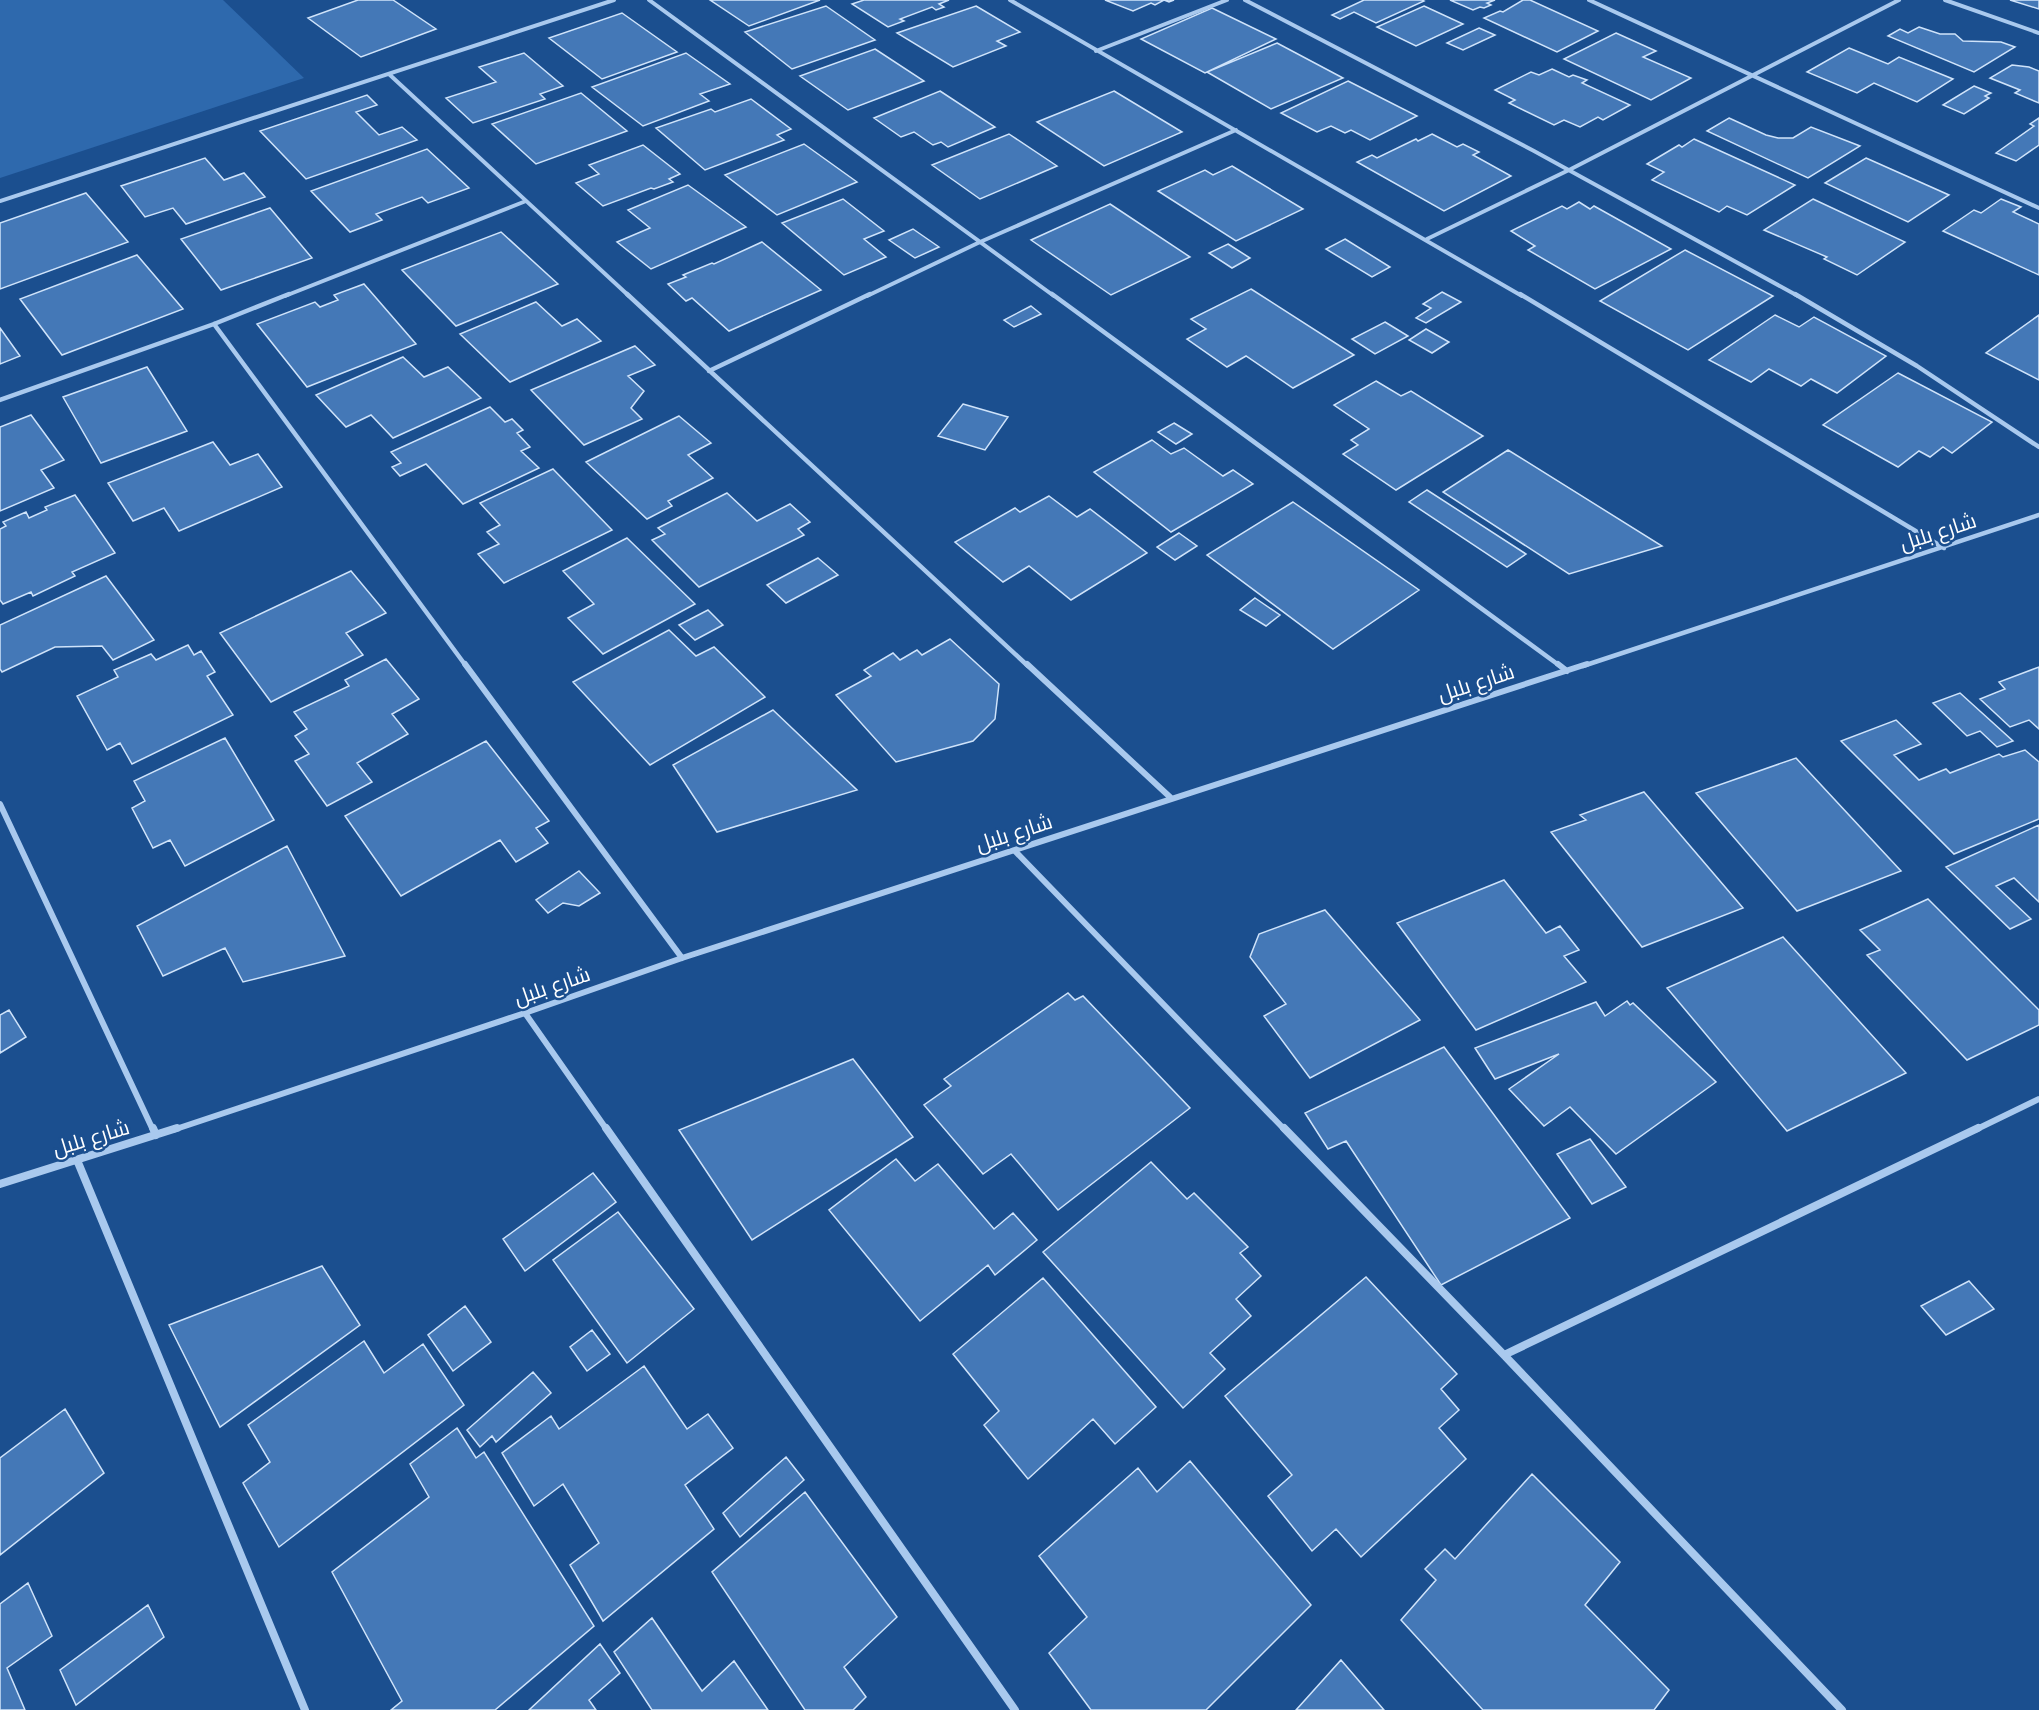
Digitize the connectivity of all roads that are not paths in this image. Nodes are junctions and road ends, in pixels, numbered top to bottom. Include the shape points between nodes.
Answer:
1 (614, 0) edge
2 (649, 0) edge
3 (1010, 0) edge
4 (1227, 0) edge
5 (1245, 0) edge
6 (1588, 0) edge
7 (1899, 0) edge
8 (1945, 0) edge
9 (2039, 33) edge
10 (1096, 51) junction
11 (390, 75) junction
12 (1754, 75) junction
13 (1236, 130) junction
14 (1571, 169) junction
15 (0, 201) edge
16 (526, 201) junction
17 (2039, 208) edge
18 (1427, 239) junction
19 (980, 243) junction
20 (214, 324) junction
21 (709, 371) junction
22 (0, 400) edge
23 (2039, 447) edge
24 (2036, 517) edge
25 (2039, 523) edge
26 (1944, 548) junction
27 (1567, 671) junction
28 (1171, 798) junction
29 (0, 804) edge
30 (1015, 851) junction
31 (682, 958) junction
32 (525, 1013) junction
33 (2039, 1099) edge
34 (156, 1135) junction
35 (77, 1160) junction
36 (0, 1184) edge
37 (1504, 1355) junction
38 (305, 1710) edge
39 (1016, 1710) edge
40 (1842, 1710) edge

1 - 11 street
2 - 19 street
3 - 10 street
4 - 10 street
5 - 14 street
6 - 12 street
7 - 12 street
8 - 9 street
10 - 13 street
11 - 15 street
11 - 16 street
12 - 14 street
12 - 17 street
13 - 18 street
13 - 19 street
14 - 18 street
14 - 23 street via 1827,311
16 - 20 street
16 - 21 street
18 - 26 street
19 - 21 street
19 - 27 street
20 - 22 street
20 - 31 street
21 - 28 street
24 - 25 street
24 - 26 street, شارع بلبل
26 - 27 street, شارع بلبل
27 - 28 street, شارع بلبل
28 - 30 street, شارع بلبل
29 - 34 street
30 - 31 street, شارع بلبل
30 - 37 street
31 - 32 street, شارع بلبل
32 - 34 street, شارع بلبل
32 - 39 street
33 - 37 street
34 - 35 street, شارع بلبل
35 - 36 street, شارع بلبل
35 - 38 street
37 - 40 street

